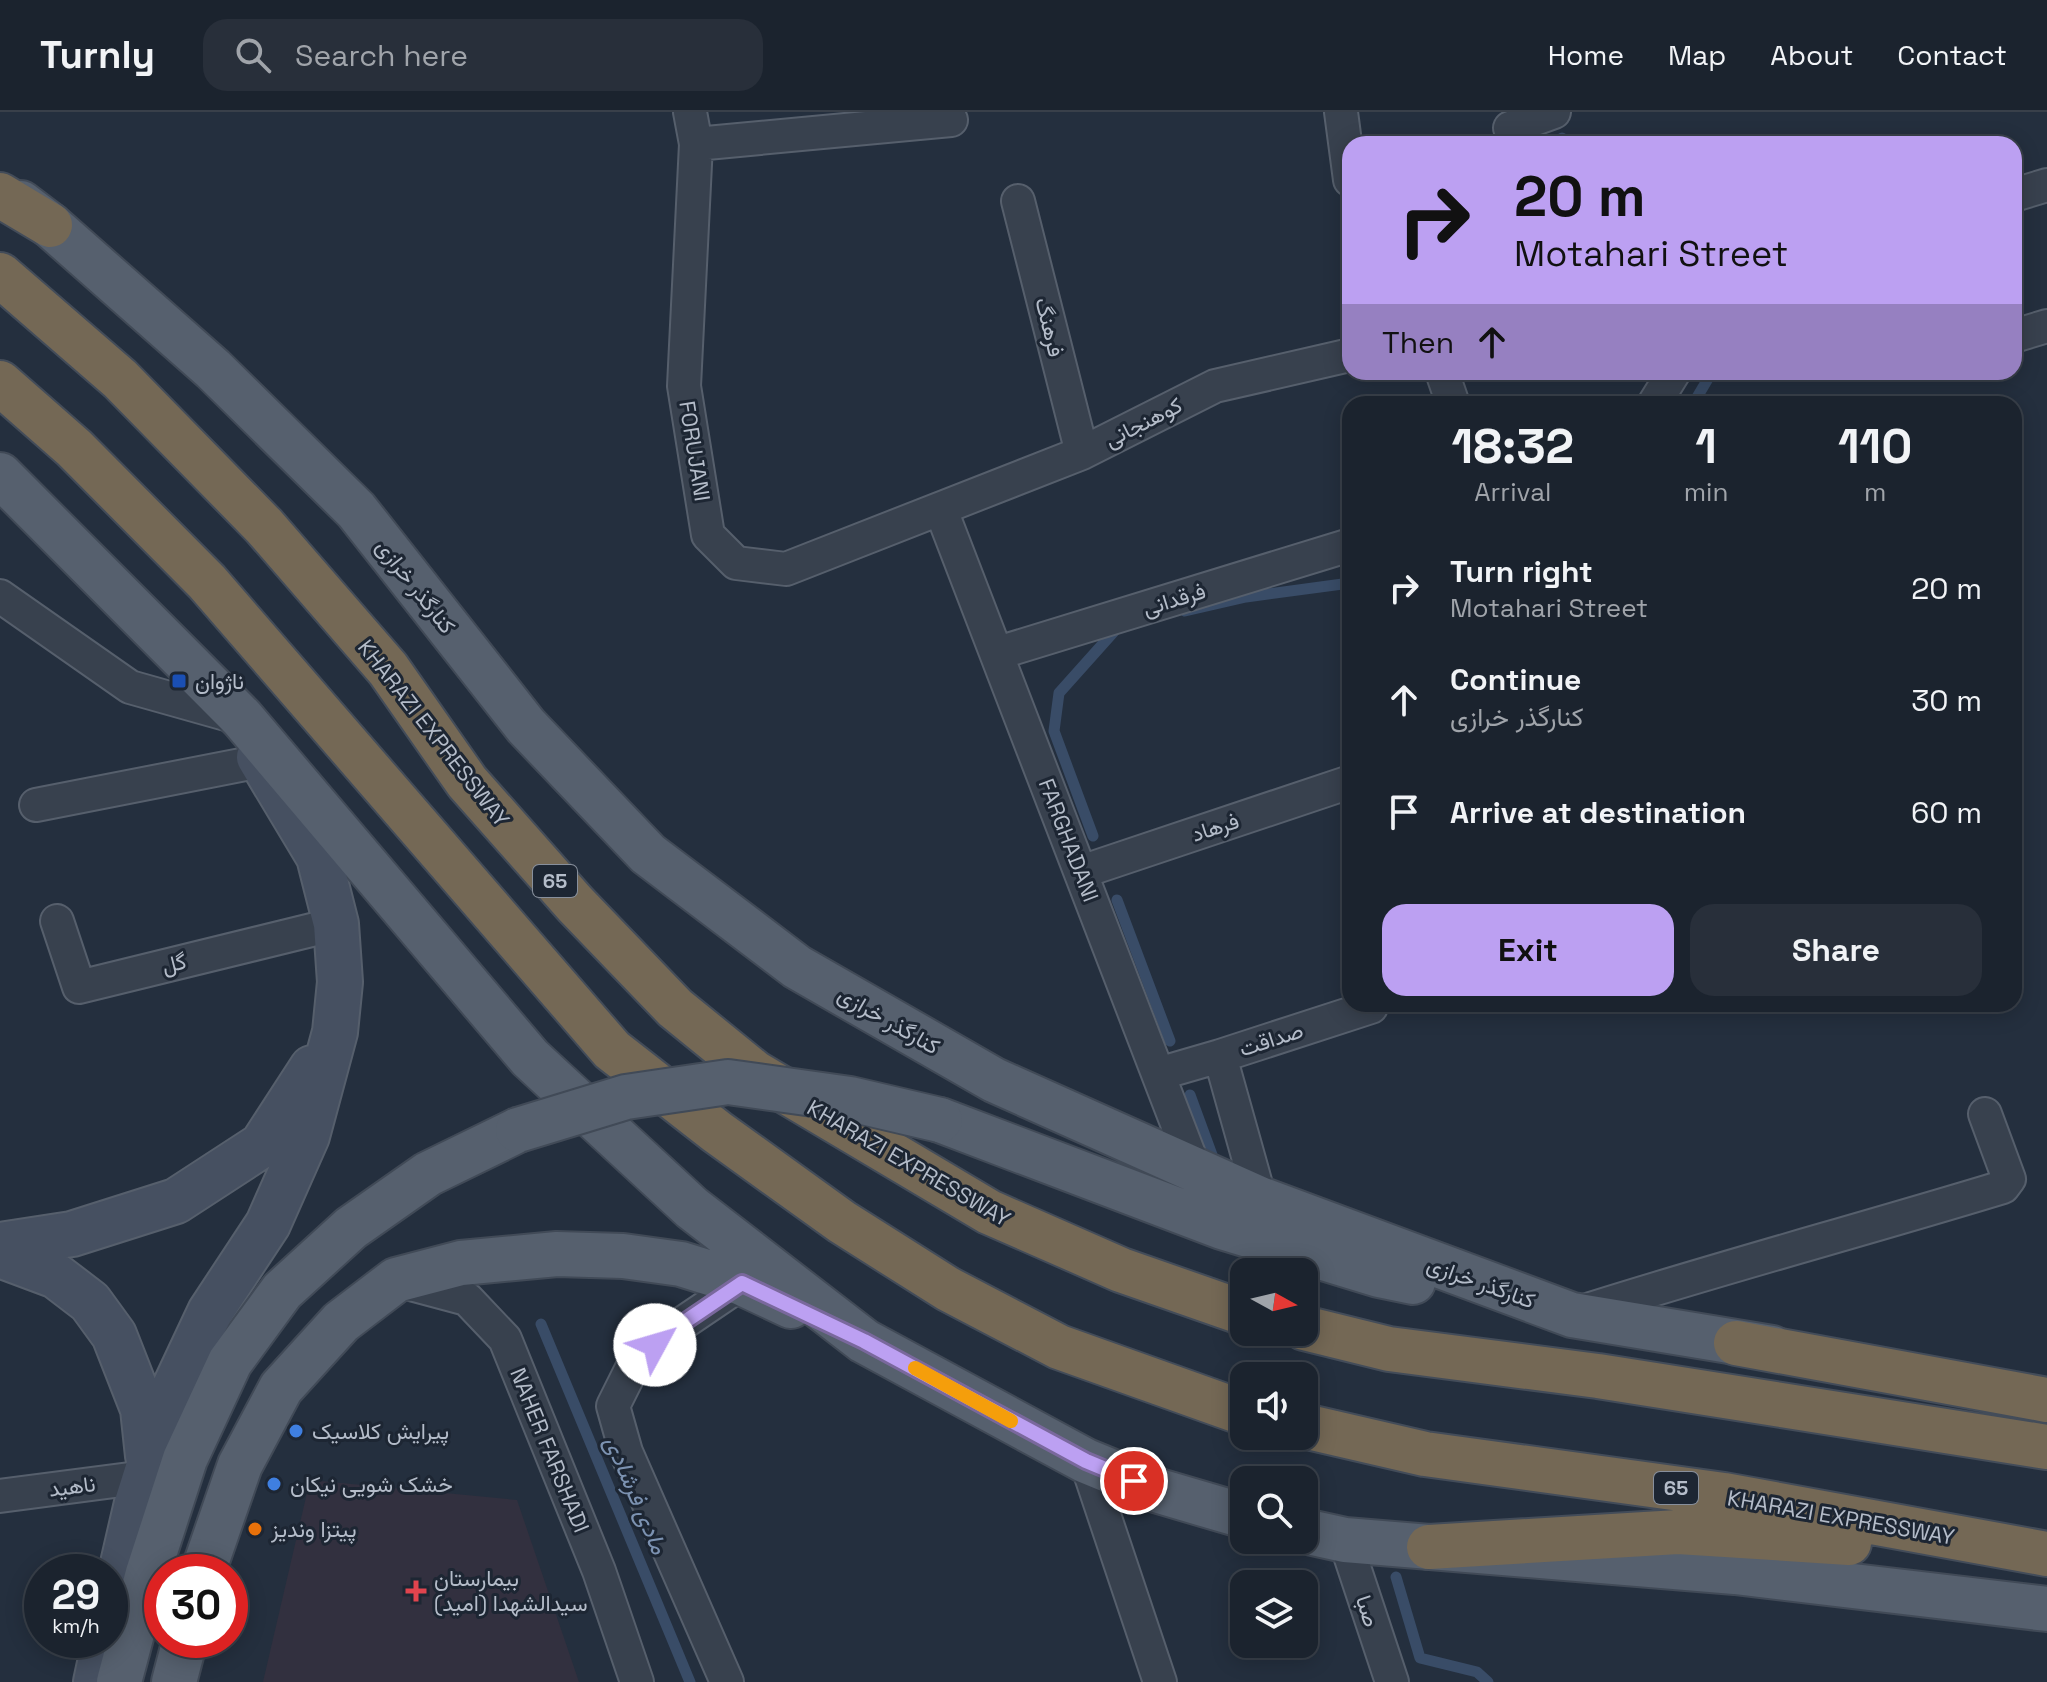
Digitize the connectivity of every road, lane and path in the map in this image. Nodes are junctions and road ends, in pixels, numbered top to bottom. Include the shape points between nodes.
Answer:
1 (690, 112) edge
2 (1341, 112) edge
3 (1554, 112) edge
4 (951, 120) dead end
5 (1514, 128) edge
6 (1344, 136) edge
7 (696, 144) junction
8 (2047, 185) edge
9 (0, 188) edge
10 (2022, 193) edge
11 (0, 195) edge
12 (1018, 201) dead end
13 (50, 225) junction
14 (0, 275) edge
15 (2047, 326) edge
16 (2022, 334) edge
17 (1342, 357) edge
18 (0, 383) edge
19 (1082, 453) junction
20 (0, 475) edge
21 (941, 510) junction
22 (1342, 547) edge
23 (0, 596) edge
24 (998, 653) junction
25 (242, 718) junction
26 (261, 761) junction
27 (1342, 785) edge
28 (36, 805) dead end
29 (1081, 872) junction
30 (57, 921) dead end
31 (336, 924) junction
32 (1356, 1012) edge
33 (335, 1032) junction
34 (1220, 1056) junction
35 (1158, 1074) junction
36 (1985, 1114) dead end
37 (1195, 1170) junction
38 (1260, 1199) junction
39 (0, 1245) edge
40 (0, 1255) edge
41 (396, 1280) junction
42 (742, 1283) junction
43 (1230, 1308) edge
44 (1572, 1315) junction
45 (1318, 1331) edge
46 (864, 1341) junction
47 (1736, 1343) junction
48 (2047, 1388) edge
49 (2047, 1400) edge
50 (1230, 1408) edge
51 (1318, 1429) edge
52 (2047, 1447) edge
53 (1086, 1461) junction
54 (147, 1471) junction
55 (0, 1496) edge
56 (1230, 1512) edge
57 (1324, 1535) edge
58 (1429, 1547) junction
59 (126, 1554) edge
60 (209, 1554) edge
61 (2047, 1555) edge
62 (2047, 1609) edge
63 (101, 1658) edge
64 (180, 1658) edge
65 (96, 1682) edge
66 (119, 1682) edge
67 (174, 1682) edge
68 (637, 1682) edge
69 (727, 1682) edge
70 (1160, 1682) edge
71 (1392, 1682) edge

1 - 7 street, FORUJANI
2 - 6 street
3 - 5 street
4 - 7 street
7 - 21 street, FORUJANI via 684,386 708,535 736,563 786,569
8 - 10 street
9 - 13 main road, کنارگذر خرازی
11 - 13 highway
12 - 19 street, فرهنگ
13 - 37 main road, کنارگذر خرازی via 213,369 356,510 526,726 648,854 797,967 994,1080
14 - 43 highway, KHARAZI EXPRESSWAY / 65 via 120,379 264,526 388,669 467,782 675,1008 755,1073 989,1212 1121,1270
15 - 16 street
17 - 19 street, کوهنجانی via 1215,386
18 - 50 highway via 74,448 207,582 612,1050 842,1222 948,1289 1059,1347
19 - 21 street, کوهنجانی
20 - 25 main road
21 - 24 street, FARGHADANI
22 - 24 street, فرقدانی
23 - 25 street via 130,687
24 - 29 street, FARGHADANI
25 - 26 main road
25 - 46 main road via 530,1058 692,1208
26 - 28 street
26 - 31 main road via 319,857
27 - 29 street, فرهاد
29 - 35 street, FARGHADANI
30 - 31 street, گل via 79,987
31 - 33 main road via 340,982
32 - 34 street, صداقت
33 - 39 main road via 262,1145 176,1201 72,1234
33 - 54 main road via 307,1136 268,1224 210,1312 171,1395
34 - 35 street
34 - 38 street, صداقت
35 - 37 street, FARGHADANI
36 - 44 street via 2009,1179 2003,1187
37 - 38 main road, کنارگذر خرازی
38 - 44 main road, کنارگذر خرازی
40 - 54 main road via 56,1276 90,1302 114,1335 143,1409
41 - 42 main road via 461,1263 557,1254 681,1264
41 - 60 main road via 341,1322 281,1388 240,1465
41 - 68 street, NAHER FARSHADI via 467,1299 505,1339
42 - 46 main road
42 - 69 street via 634,1364 613,1406 626,1452
44 - 47 main road, کنارگذر خرازی
44 - 66 main road, bridge via 1379,1275 1237,1231 940,1120 850,1099 728,1082 626,1097 518,1130 428,1174 351,1228 282,1291 230,1362 185,1459
45 - 52 highway via 1389,1349 1598,1376
46 - 53 main road
47 - 48 main road, کنارگذر خرازی
47 - 49 highway
51 - 61 highway, KHARAZI EXPRESSWAY / 65 via 1425,1454 1724,1495
53 - 56 main road
53 - 70 street
54 - 55 street, ناهید
54 - 59 main road
57 - 58 main road
57 - 71 street, صبا
58 - 61 highway via 1678,1532
58 - 62 main road via 1735,1572
63 - 65 main road
64 - 67 main road

